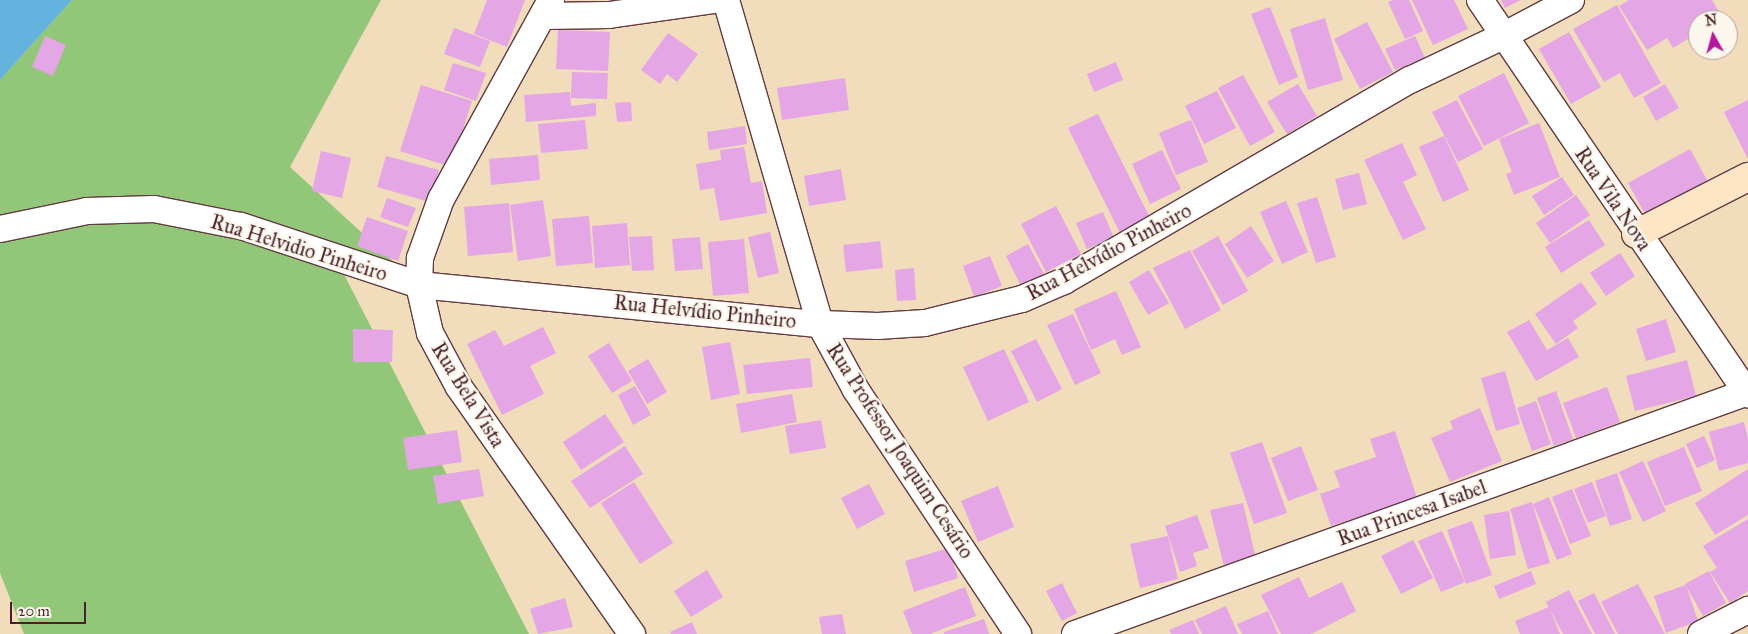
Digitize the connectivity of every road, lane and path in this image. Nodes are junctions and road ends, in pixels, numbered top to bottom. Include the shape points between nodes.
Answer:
1 (713, 0) edge
2 (726, 0) edge
3 (1480, 0) edge
4 (1571, 0) edge
5 (547, 8) edge
6 (1503, 36) junction
7 (1748, 177) edge
8 (0, 229) edge
9 (1636, 234) junction
10 (419, 285) junction
11 (820, 324) junction
12 (1747, 393) edge
13 (1748, 610) edge
14 (632, 634) edge
15 (1018, 634) edge
16 (1076, 634) edge
17 (1701, 634) edge

1 - 5 street via 609,15
2 - 11 street, Rua Professor Joaquim Cesário
3 - 6 street, Rua Vila Nova
4 - 6 street, Rua Helvídio Pinheiro
5 - 10 street, Rua Bela Vista via 442,198 420,258
6 - 9 street, Rua Vila Nova
6 - 11 street, Rua Helvídio Pinheiro via 1410,80 1112,255 1022,299 925,323 878,326
7 - 9 street
8 - 10 street, Rua Helvidio Pinheiro via 87,211 154,209 241,226
9 - 12 street, Rua Vila Nova
10 - 11 street, Rua Helvídio Pinheiro
10 - 14 street, Rua Bela Vista via 430,333 459,388
11 - 15 street, Rua Professor Joaquim Cesário via 856,390
12 - 16 street, Rua Princesa Isabel
13 - 17 street

